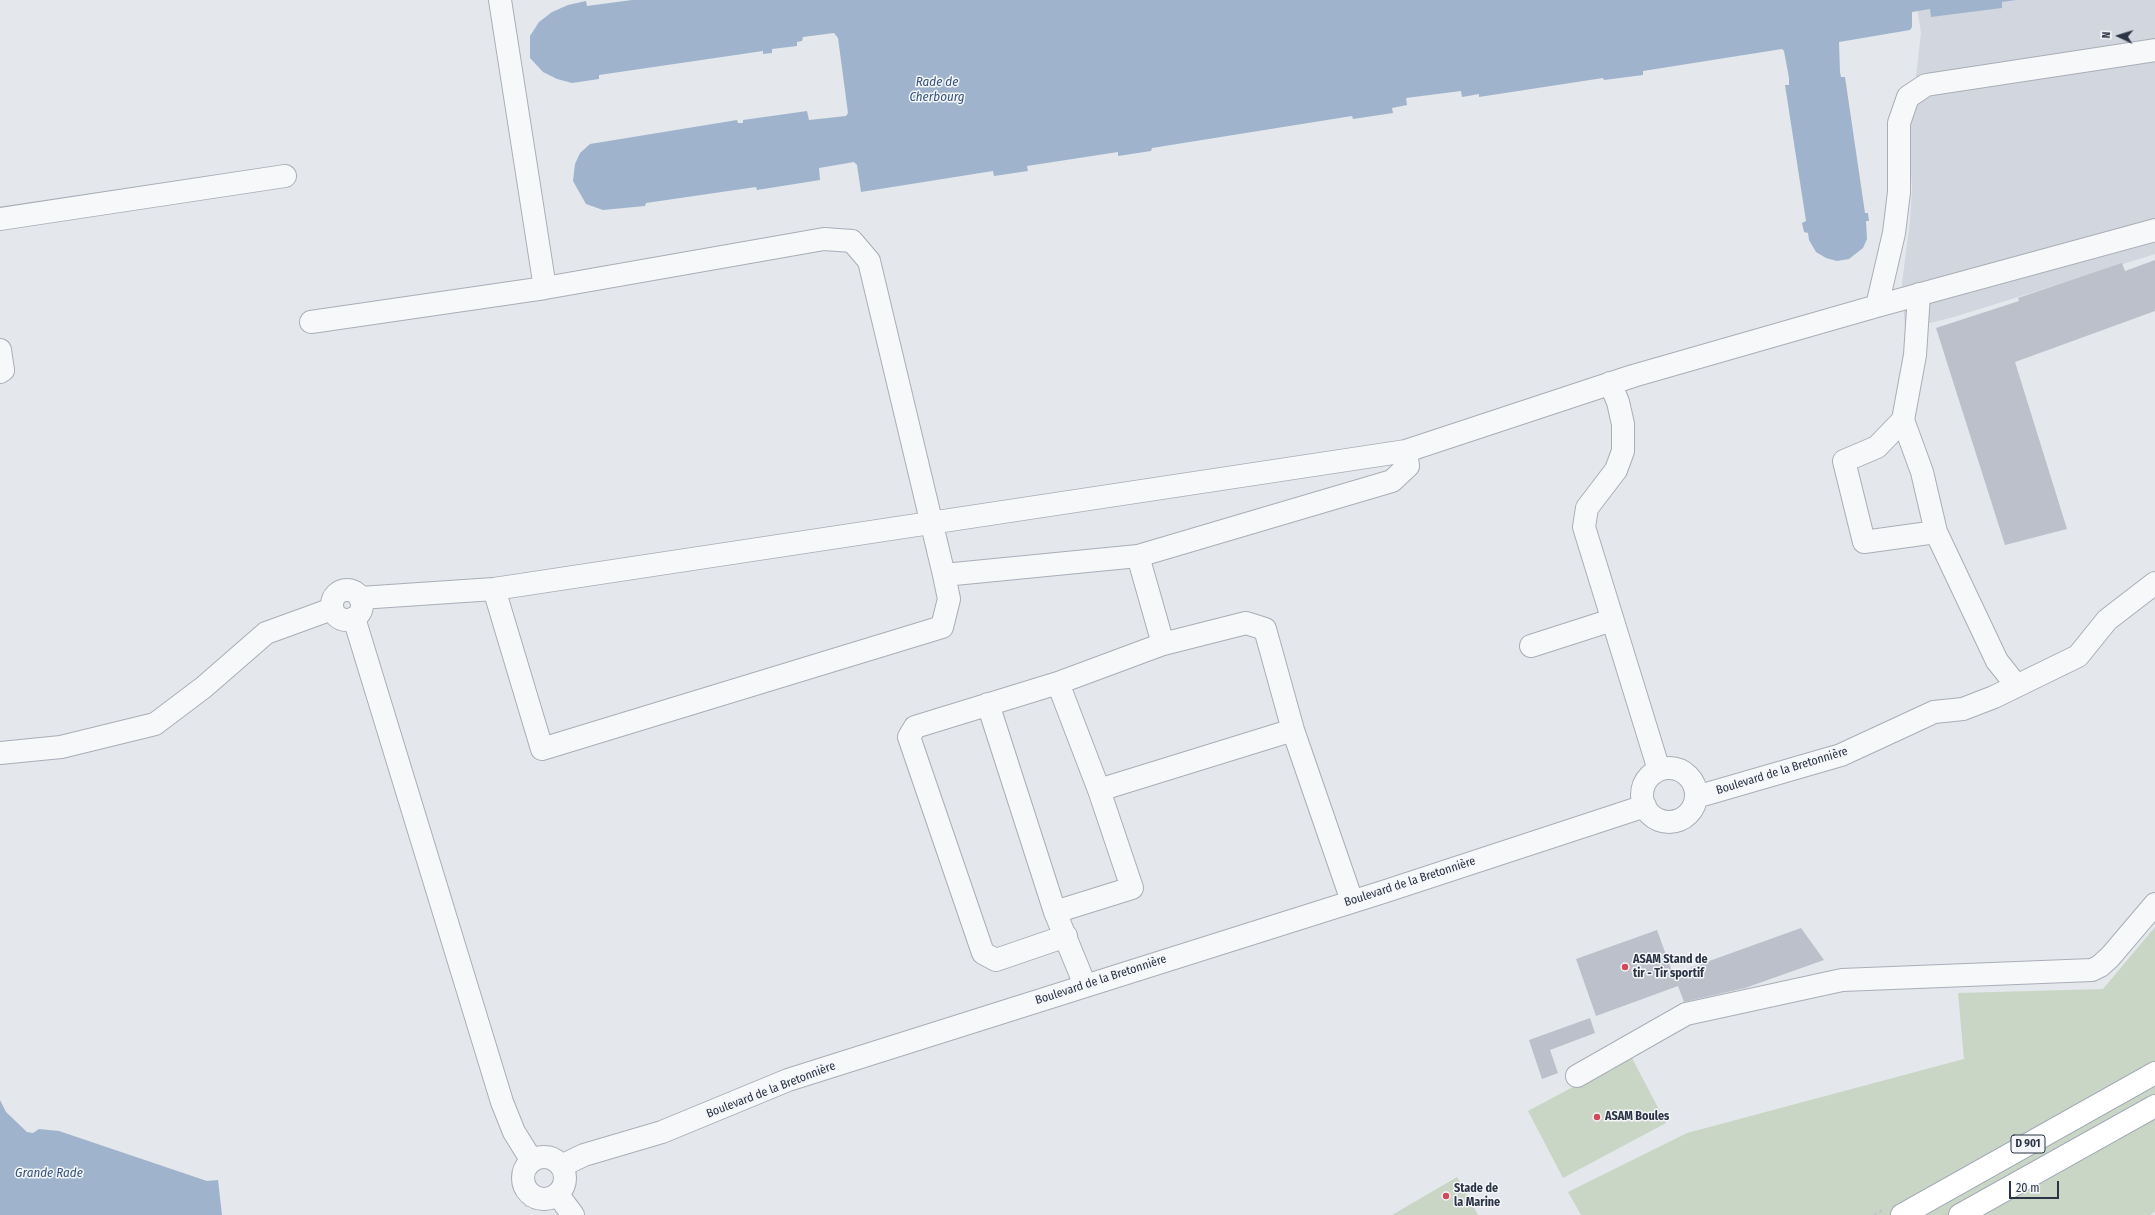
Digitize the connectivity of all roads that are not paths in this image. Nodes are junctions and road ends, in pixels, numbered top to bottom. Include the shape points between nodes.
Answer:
1 (500, 0) edge
2 (2155, 50) edge
3 (285, 176) dead end
4 (0, 219) edge
5 (2155, 230) edge
6 (545, 288) junction
7 (1919, 294) junction
8 (1878, 306) junction
9 (311, 322) dead end
10 (0, 350) edge
11 (0, 372) edge
12 (1610, 383) junction
13 (1903, 420) junction
14 (1406, 451) junction
15 (932, 524) junction
16 (1936, 532) junction
17 (1138, 556) junction
18 (944, 575) junction
19 (2155, 583) edge
20 (494, 589) junction
21 (360, 598) junction
22 (332, 609) junction
23 (354, 618) junction
24 (1612, 620) junction
25 (1163, 644) junction
26 (1531, 646) dead end
27 (1058, 683) junction
28 (2017, 686) junction
29 (988, 704) junction
30 (1293, 730) junction
31 (0, 753) edge
32 (1659, 770) junction
33 (1099, 790) junction
34 (1696, 797) junction
35 (1645, 806) junction
36 (1352, 900) junction
37 (2155, 904) edge
38 (1055, 912) junction
39 (1066, 936) junction
40 (1085, 985) junction
41 (2155, 1073) edge
42 (1577, 1076) dead end
43 (2155, 1106) edge
44 (532, 1162) junction
45 (561, 1166) junction
46 (557, 1203) edge
47 (574, 1215) edge
48 (1902, 1215) edge
49 (1960, 1215) edge

1 - 6 lane
2 - 8 lane via 1926,85 1908,97 1900,123 1899,192 1894,234
3 - 4 lane
5 - 7 lane
6 - 9 lane
6 - 15 lane via 824,239 852,241 869,261
7 - 8 lane
7 - 13 lane via 1915,355
8 - 12 lane
10 - 11 lane via 3,370
12 - 14 lane
12 - 24 lane via 1623,424 1623,451 1616,470 1587,508 1584,527
13 - 16 lane via 1922,472
13 - 16 lane via 1877,447 1844,461 1864,542
14 - 15 lane
14 - 17 lane via 1408,466 1392,481
15 - 18 lane
15 - 20 lane
16 - 28 lane via 1997,661
17 - 18 lane
17 - 25 lane
18 - 20 lane via 949,599 942,627 542,749
19 - 28 lane, Boulevard de la Bretonnière via 2106,620 2078,656
20 - 21 lane
21 - 22 lane via 353,591 343,590 333,600
21 - 23 lane via 362,607
22 - 23 lane via 341,619
22 - 31 lane via 266,633 155,724 61,747
23 - 44 lane via 502,1102 514,1132
24 - 26 lane
24 - 32 lane
25 - 27 lane
25 - 30 lane via 1246,623 1266,629
27 - 29 lane
27 - 33 lane
28 - 34 lane, Boulevard de la Bretonnière via 1963,709 1934,712 1841,755
29 - 38 lane
29 - 39 lane via 915,727 909,737 983,953 996,960
30 - 33 lane
30 - 36 lane
32 - 34 lane via 1677,768 1685,772 1696,788
32 - 35 lane via 1651,774 1644,785 1642,798
33 - 38 lane via 1132,888
34 - 35 lane via 1689,814 1673,822 1664,822 1656,818
35 - 36 lane, Boulevard de la Bretonnière
36 - 40 lane, Boulevard de la Bretonnière
37 - 42 lane via 2110,957 2092,970 1842,980 1686,1014
38 - 39 lane
39 - 40 lane
40 - 45 lane, Boulevard de la Bretonnière via 788,1080 662,1132 584,1156
41 - 48 main road, D 901
43 - 49 main road, D 901
44 - 45 lane via 540,1157 547,1157 554,1159
44 - 46 lane via 523,1177 526,1190 538,1199
45 - 46 lane via 566,1176
46 - 47 lane

